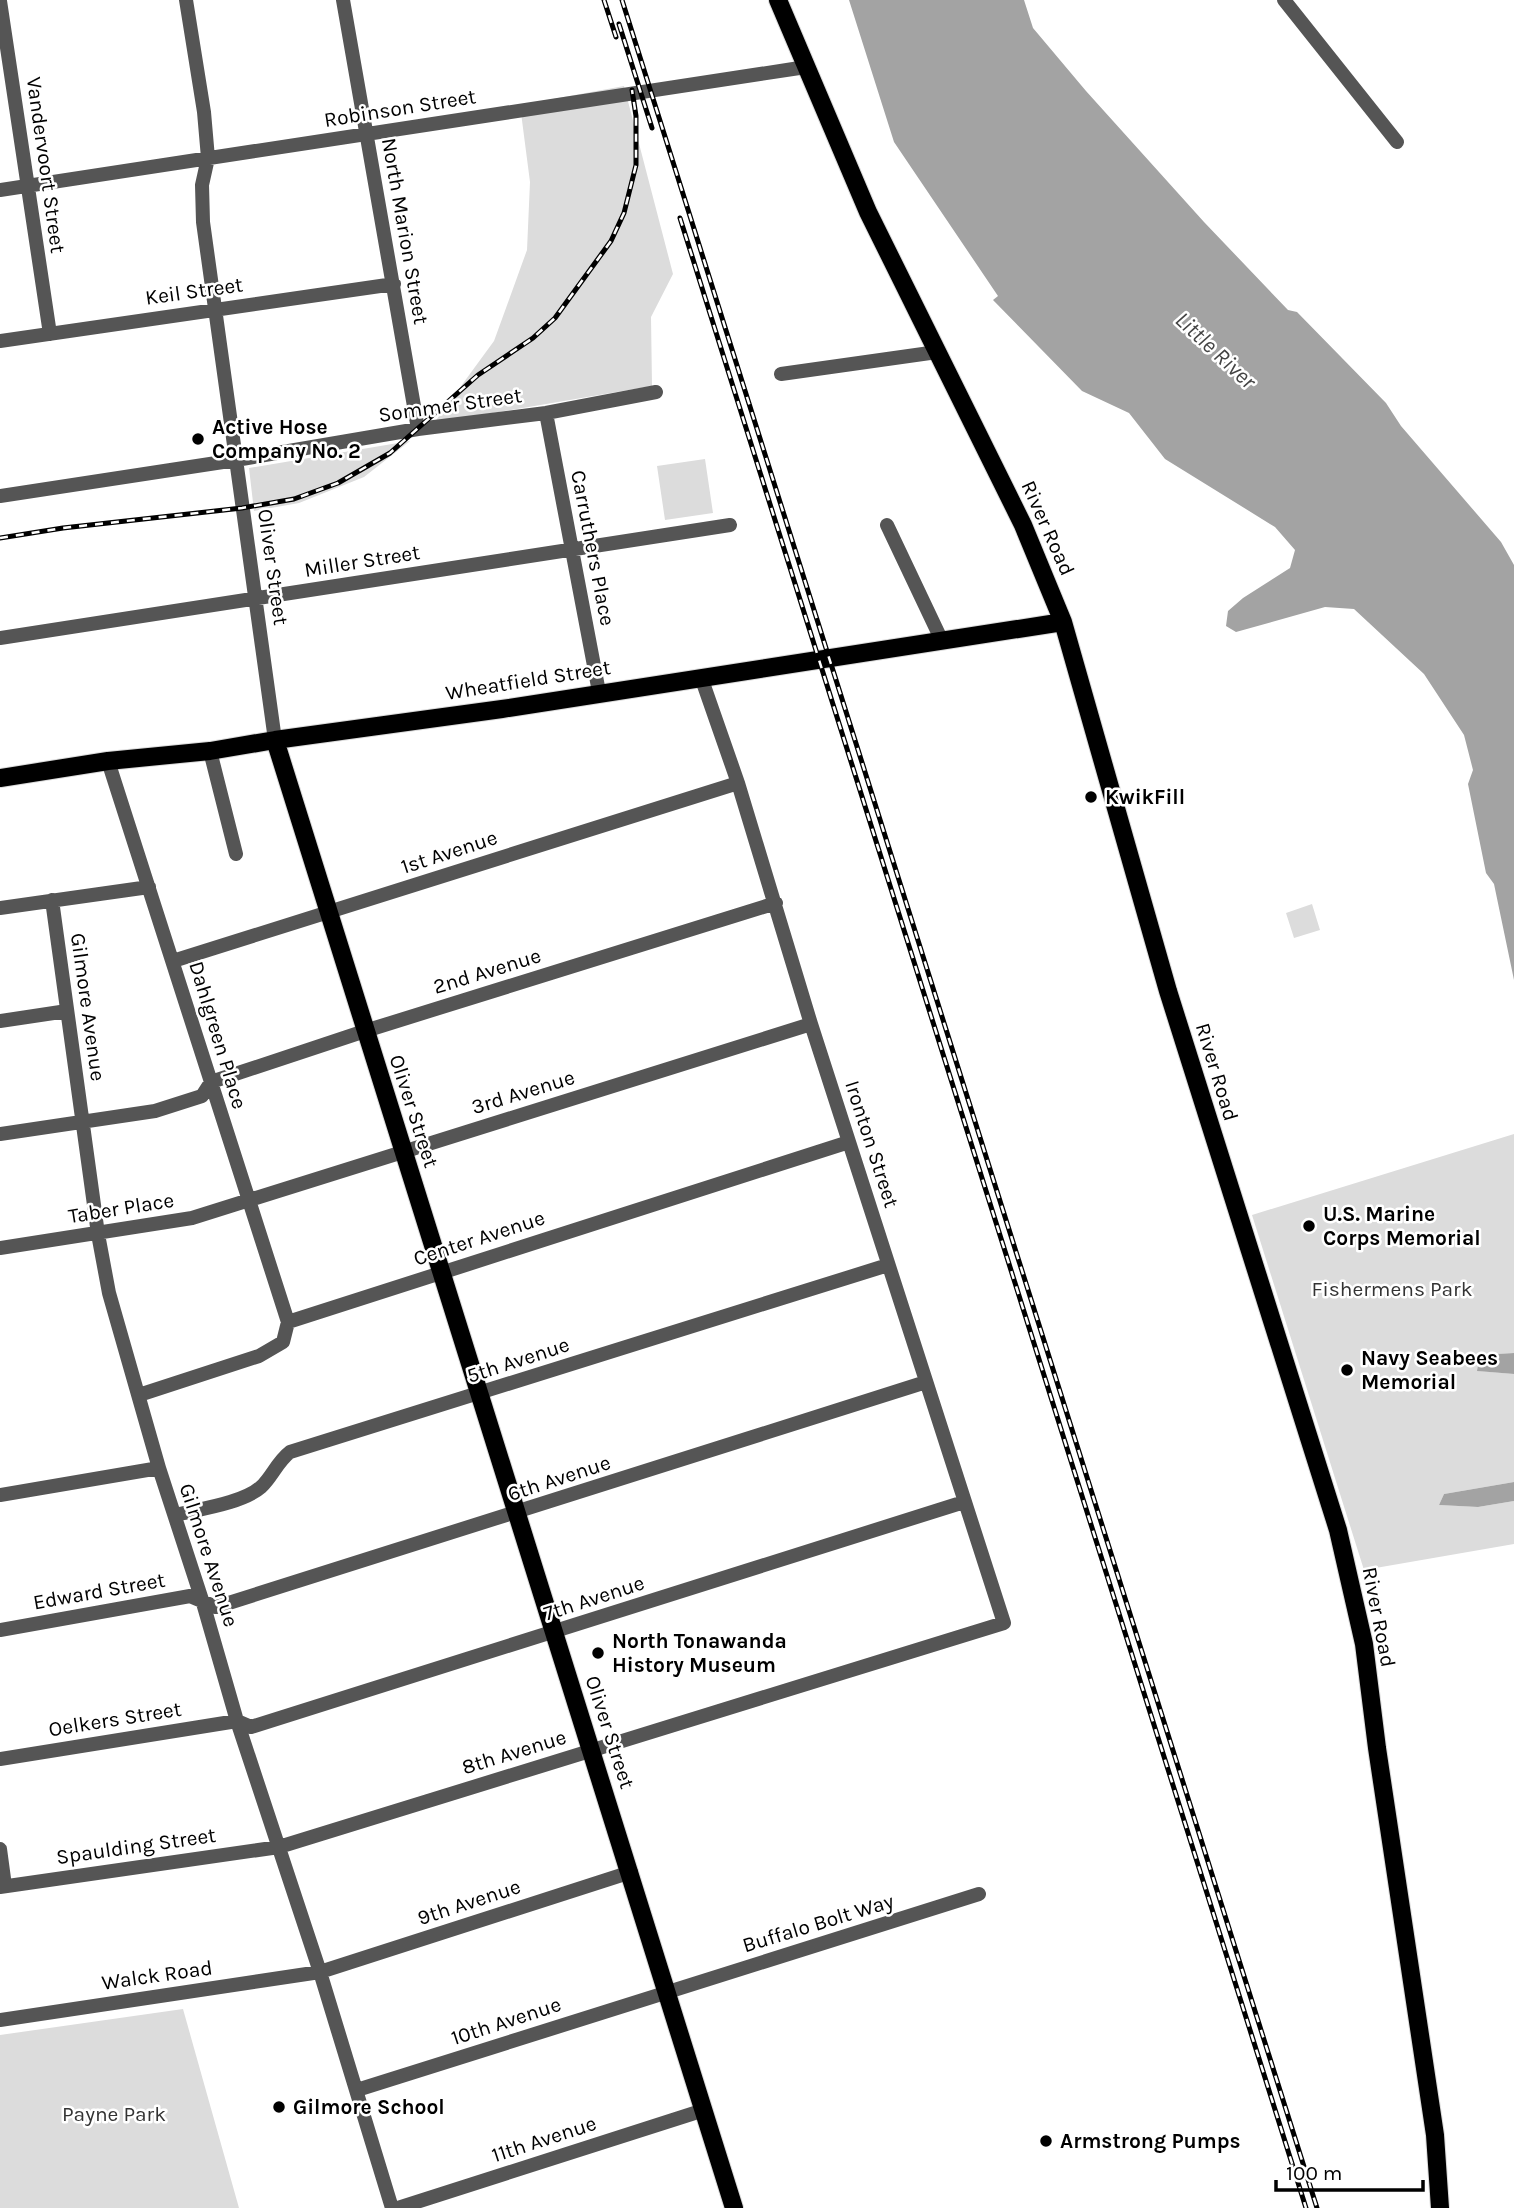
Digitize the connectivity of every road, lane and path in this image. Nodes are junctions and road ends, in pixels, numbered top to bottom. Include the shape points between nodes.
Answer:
1 (186, 0) edge
2 (343, 0) edge
3 (778, 0) edge
4 (1284, 0) edge
5 (0, 1) edge
6 (3, 41) edge
7 (806, 67) junction
8 (367, 134) junction
9 (1397, 142) dead end
10 (208, 158) junction
11 (27, 186) junction
12 (0, 190) edge
13 (394, 284) junction
14 (214, 309) junction
15 (50, 334) junction
16 (0, 341) edge
17 (937, 352) junction
18 (781, 374) dead end
19 (656, 392) dead end
20 (546, 413) junction
21 (418, 429) junction
22 (236, 460) junction
23 (0, 496) edge
24 (730, 525) dead end
25 (887, 525) dead end
26 (572, 549) junction
27 (255, 600) junction
28 (1063, 622) junction
29 (0, 638) edge
30 (942, 641) junction
31 (702, 677) junction
32 (599, 692) junction
33 (275, 740) junction
34 (210, 751) junction
35 (108, 761) junction
36 (0, 778) edge
37 (738, 783) junction
38 (236, 853) dead end
39 (149, 887) junction
40 (51, 901) junction
41 (776, 903) junction
42 (0, 908) edge
43 (328, 912) junction
44 (173, 961) junction
45 (67, 1012) junction
46 (0, 1021) edge
47 (811, 1024) junction
48 (365, 1031) junction
49 (211, 1082) junction
50 (83, 1122) junction
51 (0, 1134) edge
52 (849, 1142) junction
53 (403, 1151) junction
54 (247, 1201) junction
55 (98, 1234) junction
56 (0, 1248) edge
57 (888, 1265) junction
58 (441, 1272) junction
59 (288, 1322) junction
60 (926, 1382) junction
61 (139, 1395) junction
62 (479, 1395) junction
63 (159, 1468) junction
64 (0, 1496) edge
65 (964, 1502) junction
66 (518, 1513) junction
67 (176, 1515) junction
68 (203, 1603) junction
69 (1003, 1623) joint
70 (0, 1630) edge
71 (554, 1633) junction
72 (237, 1720) junction
73 (592, 1750) junction
74 (0, 1759) edge
75 (279, 1847) junction
76 (0, 1849) edge
77 (631, 1872) junction
78 (2, 1886) edge
79 (979, 1894) dead end
80 (320, 1972) junction
81 (668, 1992) junction
82 (0, 2020) edge
83 (357, 2090) junction
84 (704, 2110) junction
85 (392, 2208) edge
86 (398, 2208) edge
87 (734, 2208) edge
88 (1440, 2208) edge

1 - 10 street, Oliver Street
2 - 8 street, North Marion Street
3 - 7 main road, River Road
4 - 9 street
5 - 6 street, Vandervoort Street
6 - 11 street, Vandervoort Street
7 - 8 street, Robinson Street
7 - 17 main road, River Road via 868,212
8 - 10 street, Robinson Street
8 - 13 street, North Marion Street
10 - 11 street, Robinson Street
10 - 14 street, Oliver Street via 202,186 203,222
11 - 12 street, Robinson Street
11 - 15 street, Vandervoort Street
13 - 14 street, Keil Street
13 - 21 street, North Marion Street
14 - 15 street, Keil Street
14 - 22 street, Oliver Street
15 - 16 street, Keil Street
17 - 18 street
17 - 28 main road, River Road via 1023,525
19 - 20 street, Sommer Street
20 - 21 street, Sommer Street
20 - 26 street, Carruthers Place
21 - 22 street, Sommer Street
22 - 23 street, Sommer Street
22 - 27 street, Oliver Street
24 - 26 street, Miller Street
25 - 30 street
26 - 27 street, Miller Street
26 - 32 street, Carruthers Place
27 - 29 street, Miller Street
27 - 33 street, Oliver Street
28 - 30 main road, Wheatfield Street
28 - 88 main road, River Road via 1168,991 1338,1530 1356,1604 1436,2135
30 - 31 main road, Wheatfield Street
31 - 32 main road, Wheatfield Street
31 - 37 street, Ironton Street
32 - 33 main road, Wheatfield Street
33 - 34 main road, Wheatfield Street
33 - 43 main road, Oliver Street
34 - 35 main road, Wheatfield Street
34 - 38 street
35 - 36 main road, Wheatfield Street
35 - 39 street, Dahlgreen Place
37 - 41 street, Ironton Street
37 - 43 street, 1st Avenue
39 - 40 street
39 - 44 street, Dahlgreen Place
40 - 42 street
40 - 45 street, Gilmore Avenue
41 - 47 street, Ironton Street
41 - 48 street, 2nd Avenue
43 - 44 street, 1st Avenue
43 - 48 main road, Oliver Street
44 - 49 street, Dahlgreen Place
45 - 46 street
45 - 50 street, Gilmore Avenue
47 - 52 street, Ironton Street
47 - 53 street, 3rd Avenue
48 - 49 street, 2nd Avenue
48 - 53 main road, Oliver Street
49 - 50 street, 2nd Avenue via 202,1096 155,1111
49 - 54 street, Dahlgreen Place
50 - 51 street, 2nd Avenue
50 - 55 street, Gilmore Avenue
52 - 57 street, Ironton Street
52 - 58 street, Center Avenue
53 - 54 street, 3rd Avenue
53 - 58 main road, Oliver Street
54 - 55 street, Taber Place via 192,1218
54 - 59 street, Dahlgreen Place
55 - 56 street, Taber Place
55 - 61 street, Gilmore Avenue via 109,1293
57 - 60 street, Ironton Street
57 - 62 street, 5th Avenue
58 - 59 street, Center Avenue
58 - 62 main road, Oliver Street
59 - 61 street via 283,1342 259,1356
60 - 65 street, Ironton Street
60 - 66 street, 6th Avenue
61 - 63 street, Gilmore Avenue
62 - 66 main road, Oliver Street
62 - 67 street, 5th Avenue via 290,1452 250,1495
63 - 64 street
63 - 67 street, Gilmore Avenue
65 - 69 street, Ironton Street
65 - 71 street, 7th Avenue
66 - 68 street, 6th Avenue via 216,1607
66 - 71 main road, Oliver Street
67 - 68 street, Gilmore Avenue
68 - 70 street, Edward Street via 190,1596
68 - 72 street, Gilmore Avenue
69 - 73 street, 8th Avenue
71 - 72 street, 7th Avenue via 251,1727
71 - 73 main road, Oliver Street
72 - 74 street, Oelkers Street
72 - 75 street, Gilmore Avenue
73 - 75 street, 8th Avenue
73 - 77 main road, Oliver Street
75 - 78 street, Spaulding Street
75 - 80 street, Gilmore Avenue
76 - 78 street
77 - 80 street, 9th Avenue
77 - 81 main road, Oliver Street
79 - 81 street, Buffalo Bolt Way
80 - 82 street, Walck Road
80 - 83 street, Gilmore Avenue
81 - 83 street, 10th Avenue
81 - 84 main road, Oliver Street
83 - 85 street, Gilmore Avenue
84 - 86 street, 11th Avenue
84 - 87 main road, Oliver Street

